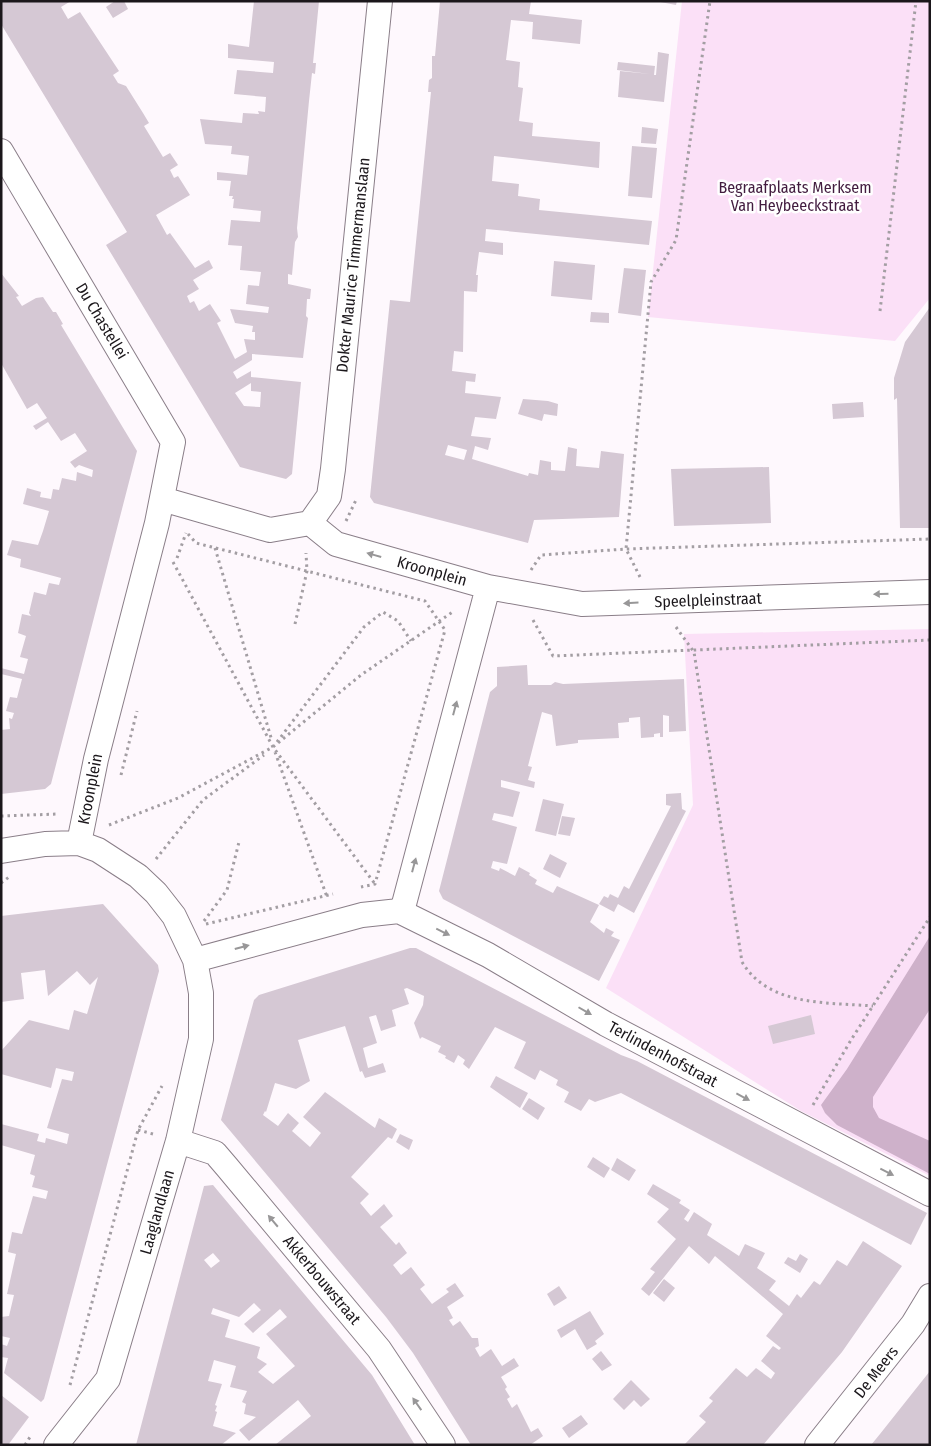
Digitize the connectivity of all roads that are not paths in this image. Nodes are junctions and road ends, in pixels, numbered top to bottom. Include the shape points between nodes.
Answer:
1 (380, 1) edge
2 (1, 151) edge
3 (162, 499) junction
4 (310, 523) junction
5 (488, 587) junction
6 (930, 592) edge
7 (79, 843) junction
8 (2, 851) edge
9 (399, 911) junction
10 (195, 960) junction
11 (178, 1141) junction
12 (930, 1194) edge
13 (930, 1296) edge
14 (56, 1445) edge
15 (443, 1445) edge
16 (817, 1445) edge

1 - 4 street, Dokter Maurice Timmermanslaan via 332,478 329,496
2 - 3 street, Du Chastellei via 174,442
3 - 4 street via 270,530
3 - 7 street, Kroonplein via 96,759
5 -> 4 street, Kroonplein via 336,544
6 -> 5 street, Speelpleinstraat via 582,604
9 -> 5 street, Kroonplein via 404,904
7 - 8 street via 45,844
7 - 10 street, Kroonplein via 98,850 156,893 174,916
10 -> 9 street via 362,915
9 -> 12 street, Terlindenhofstraat via 488,955 606,1024
10 - 11 street, Laaglandlaan via 201,993 201,1039
11 - 14 street, Laaglandlaan via 108,1380
15 -> 11 street, Akkerbouwstraat via 379,1349 215,1153
13 - 16 street, De Meers via 913,1324

